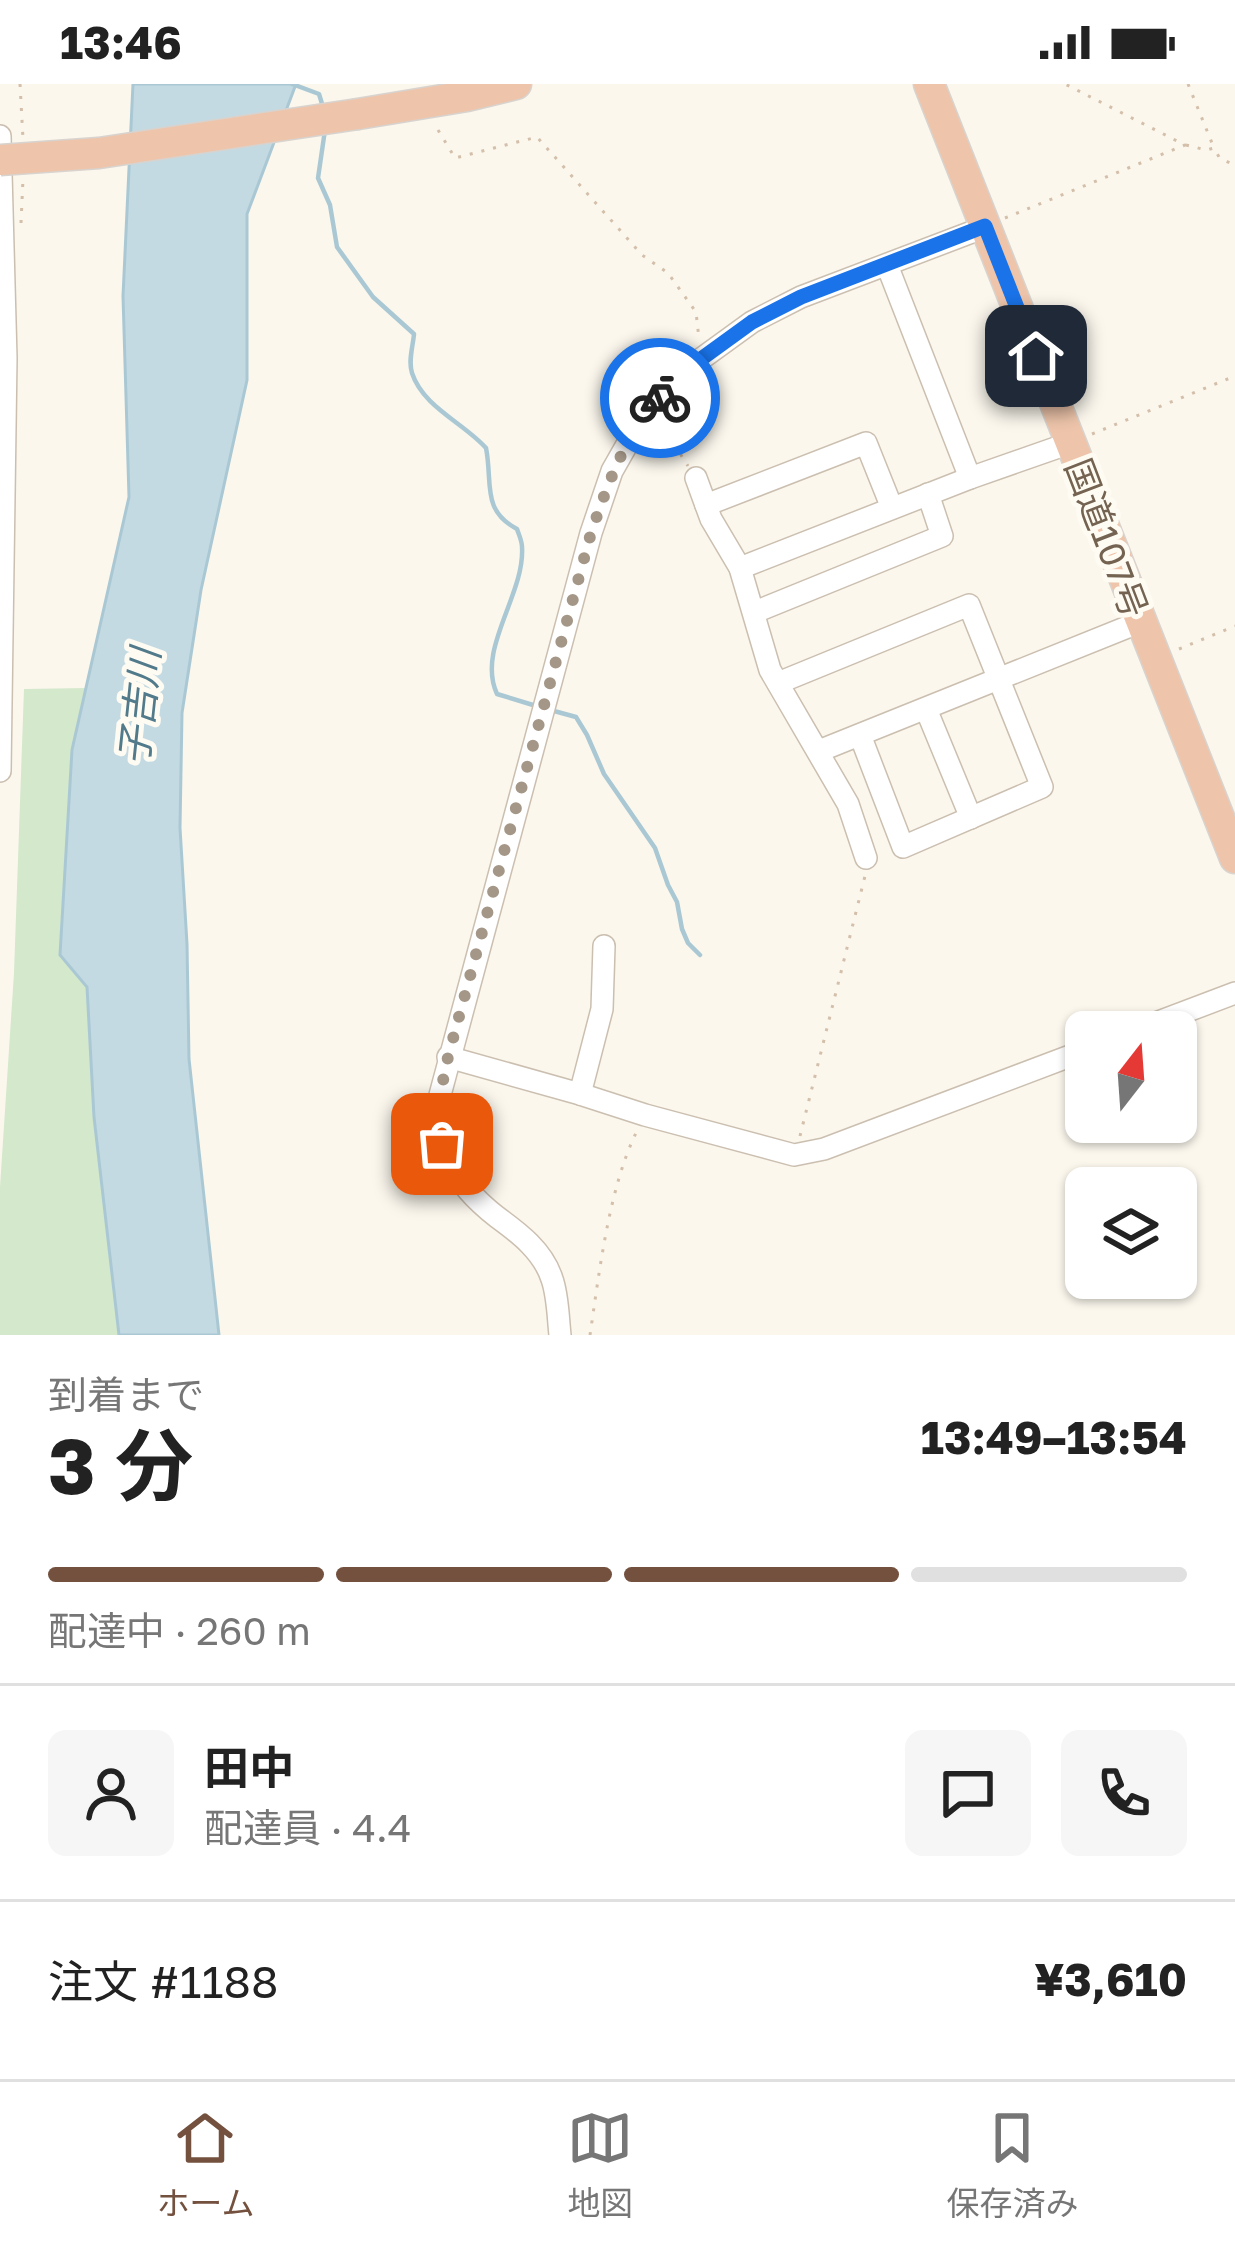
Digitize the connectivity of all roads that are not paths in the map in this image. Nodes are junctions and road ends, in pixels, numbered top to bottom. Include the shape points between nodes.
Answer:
1 (486, 84) edge
2 (516, 84) edge
3 (929, 84) edge
4 (358, 114) junction
5 (0, 136) edge
6 (0, 160) edge
7 (985, 226) junction
8 (887, 265) junction
9 (1070, 442) junction
10 (696, 478) road end
11 (970, 478) junction
12 (928, 494) junction
13 (706, 505) junction
14 (892, 508) junction
15 (740, 568) junction
16 (755, 613) junction
17 (1140, 622) junction
18 (999, 680) junction
19 (778, 683) junction
20 (926, 709) junction
21 (860, 735) junction
22 (818, 752) junction
23 (0, 771) edge
24 (971, 818) junction
25 (866, 858) road end
26 (1235, 858) edge
27 (604, 946) dead end
28 (1235, 993) edge
29 (1187, 1011) edge
30 (448, 1057) junction
31 (1065, 1058) edge
32 (580, 1094) junction
33 (560, 1335) edge

1 - 4 highway
2 - 4 highway
3 - 7 highway, 国道107号
4 - 6 highway, bridge
5 - 23 street
7 - 8 street
7 - 9 highway, 国道107号
8 - 11 street
8 - 30 street via 801,297 701,359 651,408 612,471
9 - 11 street
9 - 17 highway, 国道107号
10 - 13 street
11 - 12 street
12 - 14 street
12 - 16 street via 942,536
13 - 14 street via 866,443
13 - 15 street
14 - 15 street
15 - 16 street
16 - 19 street
17 - 18 street
17 - 26 highway, 国道107号
18 - 19 street via 969,605
18 - 20 street
18 - 24 street via 1042,788
19 - 22 street
20 - 21 street
20 - 24 street
21 - 22 street
21 - 24 street via 903,847
22 - 25 street
27 - 32 street via 602,1010
28 - 29 street
30 - 32 street
30 - 33 street via 442,1144 464,1185 541,1258 553,1280
31 - 32 street via 794,1156

